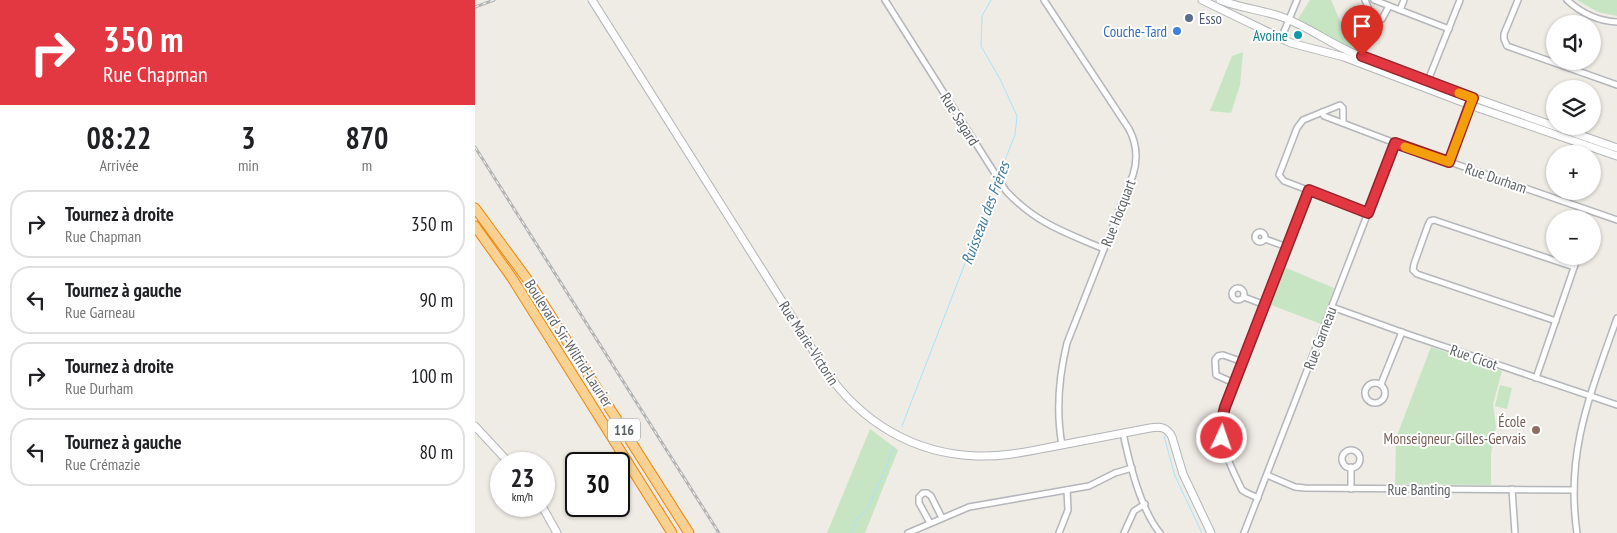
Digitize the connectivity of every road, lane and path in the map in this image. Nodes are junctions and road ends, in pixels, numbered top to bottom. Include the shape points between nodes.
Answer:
1 (592, 0) edge
2 (885, 0) edge
3 (1044, 0) edge
4 (1202, 0) edge
5 (1220, 0) edge
6 (1297, 0) edge
7 (1365, 0) edge
8 (1374, 0) edge
9 (1404, 0) edge
10 (1460, 0) edge
11 (1518, 0) edge
12 (1567, 0) edge
13 (1389, 6) junction
14 (1400, 10) junction
15 (1289, 20) junction
16 (1617, 22) edge
17 (1449, 29) junction
18 (1281, 39) junction
19 (1427, 84) junction
20 (1617, 85) edge
21 (1472, 101) junction
22 (1322, 112) junction
23 (1343, 123) junction
24 (1395, 143) junction
25 (1617, 148) edge
26 (1617, 156) edge
27 (1449, 162) junction
28 (1309, 190) junction
29 (475, 208) edge
30 (1587, 210) edge
31 (1368, 213) junction
32 (1601, 215) edge
33 (1617, 220) edge
34 (475, 226) edge
35 (1265, 239) dead end
36 (1287, 247) junction
37 (1103, 249) junction
38 (1574, 267) joint
39 (1244, 297) dead end
40 (1265, 305) junction
41 (1332, 307) junction
42 (1617, 318) edge
43 (1556, 321) junction
44 (1402, 332) junction
45 (1243, 362) junction
46 (1536, 378) junction
47 (1234, 383) junction
48 (1381, 384) junction
49 (1590, 396) junction
50 (1617, 406) edge
51 (475, 426) edge
52 (1123, 433) junction
53 (1062, 445) junction
54 (499, 452) edge
55 (1351, 467) dead end
56 (1132, 468) junction
57 (1267, 475) junction
58 (1351, 489) junction
59 (1067, 490) junction
60 (1512, 490) junction
61 (1574, 490) junction
62 (1258, 498) junction
63 (1145, 504) junction
64 (548, 517) edge
65 (942, 518) junction
66 (930, 523) junction
67 (557, 533) edge
68 (672, 533) edge
69 (689, 533) edge
70 (908, 533) edge
71 (1059, 533) edge
72 (1125, 533) edge
73 (1160, 533) edge
74 (1211, 533) edge
75 (1244, 533) edge
76 (1515, 533) edge
77 (1577, 533) edge

1 - 53 street, Rue Marie-Victorin via 826,371 855,406 901,437 952,454 1003,456
2 - 37 street, Rue Sagard via 1006,191 1037,219
3 - 37 street, Rue Hocquart via 1127,125 1135,143 1134,171
4 - 18 street
5 - 15 street
6 - 15 street
7 - 13 street via 1376,20 1382,19
8 - 13 street
9 - 14 street
10 - 17 street
11 - 20 street via 1504,34 1507,46
12 - 16 street via 1589,16
13 - 14 street
14 - 17 street
15 - 18 street
15 - 19 street via 1343,48
17 - 19 street
18 - 19 street
19 - 21 street
21 - 25 street
21 - 26 street
21 - 27 street
22 - 23 street, Rue Durham via 1324,116
22 - 23 street via 1341,105
22 - 28 street via 1299,124 1279,172 1283,180
23 - 24 street, Rue Durham
24 - 27 street, Rue Durham
24 - 31 street, Rue Garneau
27 - 30 street, Rue Durham
28 - 31 street
28 - 36 street
29 - 69 highway, Boulevard Sir-Wilfrid-Laurier / 116 via 530,283
31 - 41 street, Rue Garneau
32 - 33 street, Rue Durham
34 - 68 highway, Boulevard Sir-Wilfrid-Laurier / 116 via 512,278
35 - 36 street
36 - 40 street
37 - 53 street, Rue Hocquart via 1065,352 1059,393
38 - 43 street
38 - 43 street via 1432,220 1413,268 1416,274
39 - 40 street
40 - 45 street
41 - 44 street, Rue Cicot
41 - 57 street, Rue Garneau
42 - 49 street
43 - 46 street
44 - 46 street, Rue Cicot
44 - 48 street
45 - 47 street
45 - 47 street via 1223,354 1216,359 1216,376
46 - 49 street, Rue Cicot
47 - 62 street via 1222,419 1223,443 1242,490
48 - 48 street via 1374,383 1366,388 1365,394 1371,402 1383,399 1385,392
49 - 50 street, Rue Cicot
49 - 61 street via 1579,436
51 - 54 street
52 - 53 street, Rue Marie-Victorin
52 - 56 street
52 - 74 street, Rue Marie-Victorin via 1157,427 1167,430 1183,474
55 - 58 street
56 - 59 street via 1091,485
56 - 63 street
57 - 58 street, Rue Banting via 1302,488
57 - 62 street, Rue Garneau
58 - 60 street, Rue Banting
59 - 65 street via 972,506
59 - 71 street via 1068,510
60 - 61 street, Rue Banting
60 - 76 street
61 - 77 street
62 - 75 street, Rue Garneau
63 - 72 street via 1134,511
63 - 73 street
64 - 67 street
65 - 66 street
65 - 66 street via 931,496 923,493 919,503
66 - 70 street

